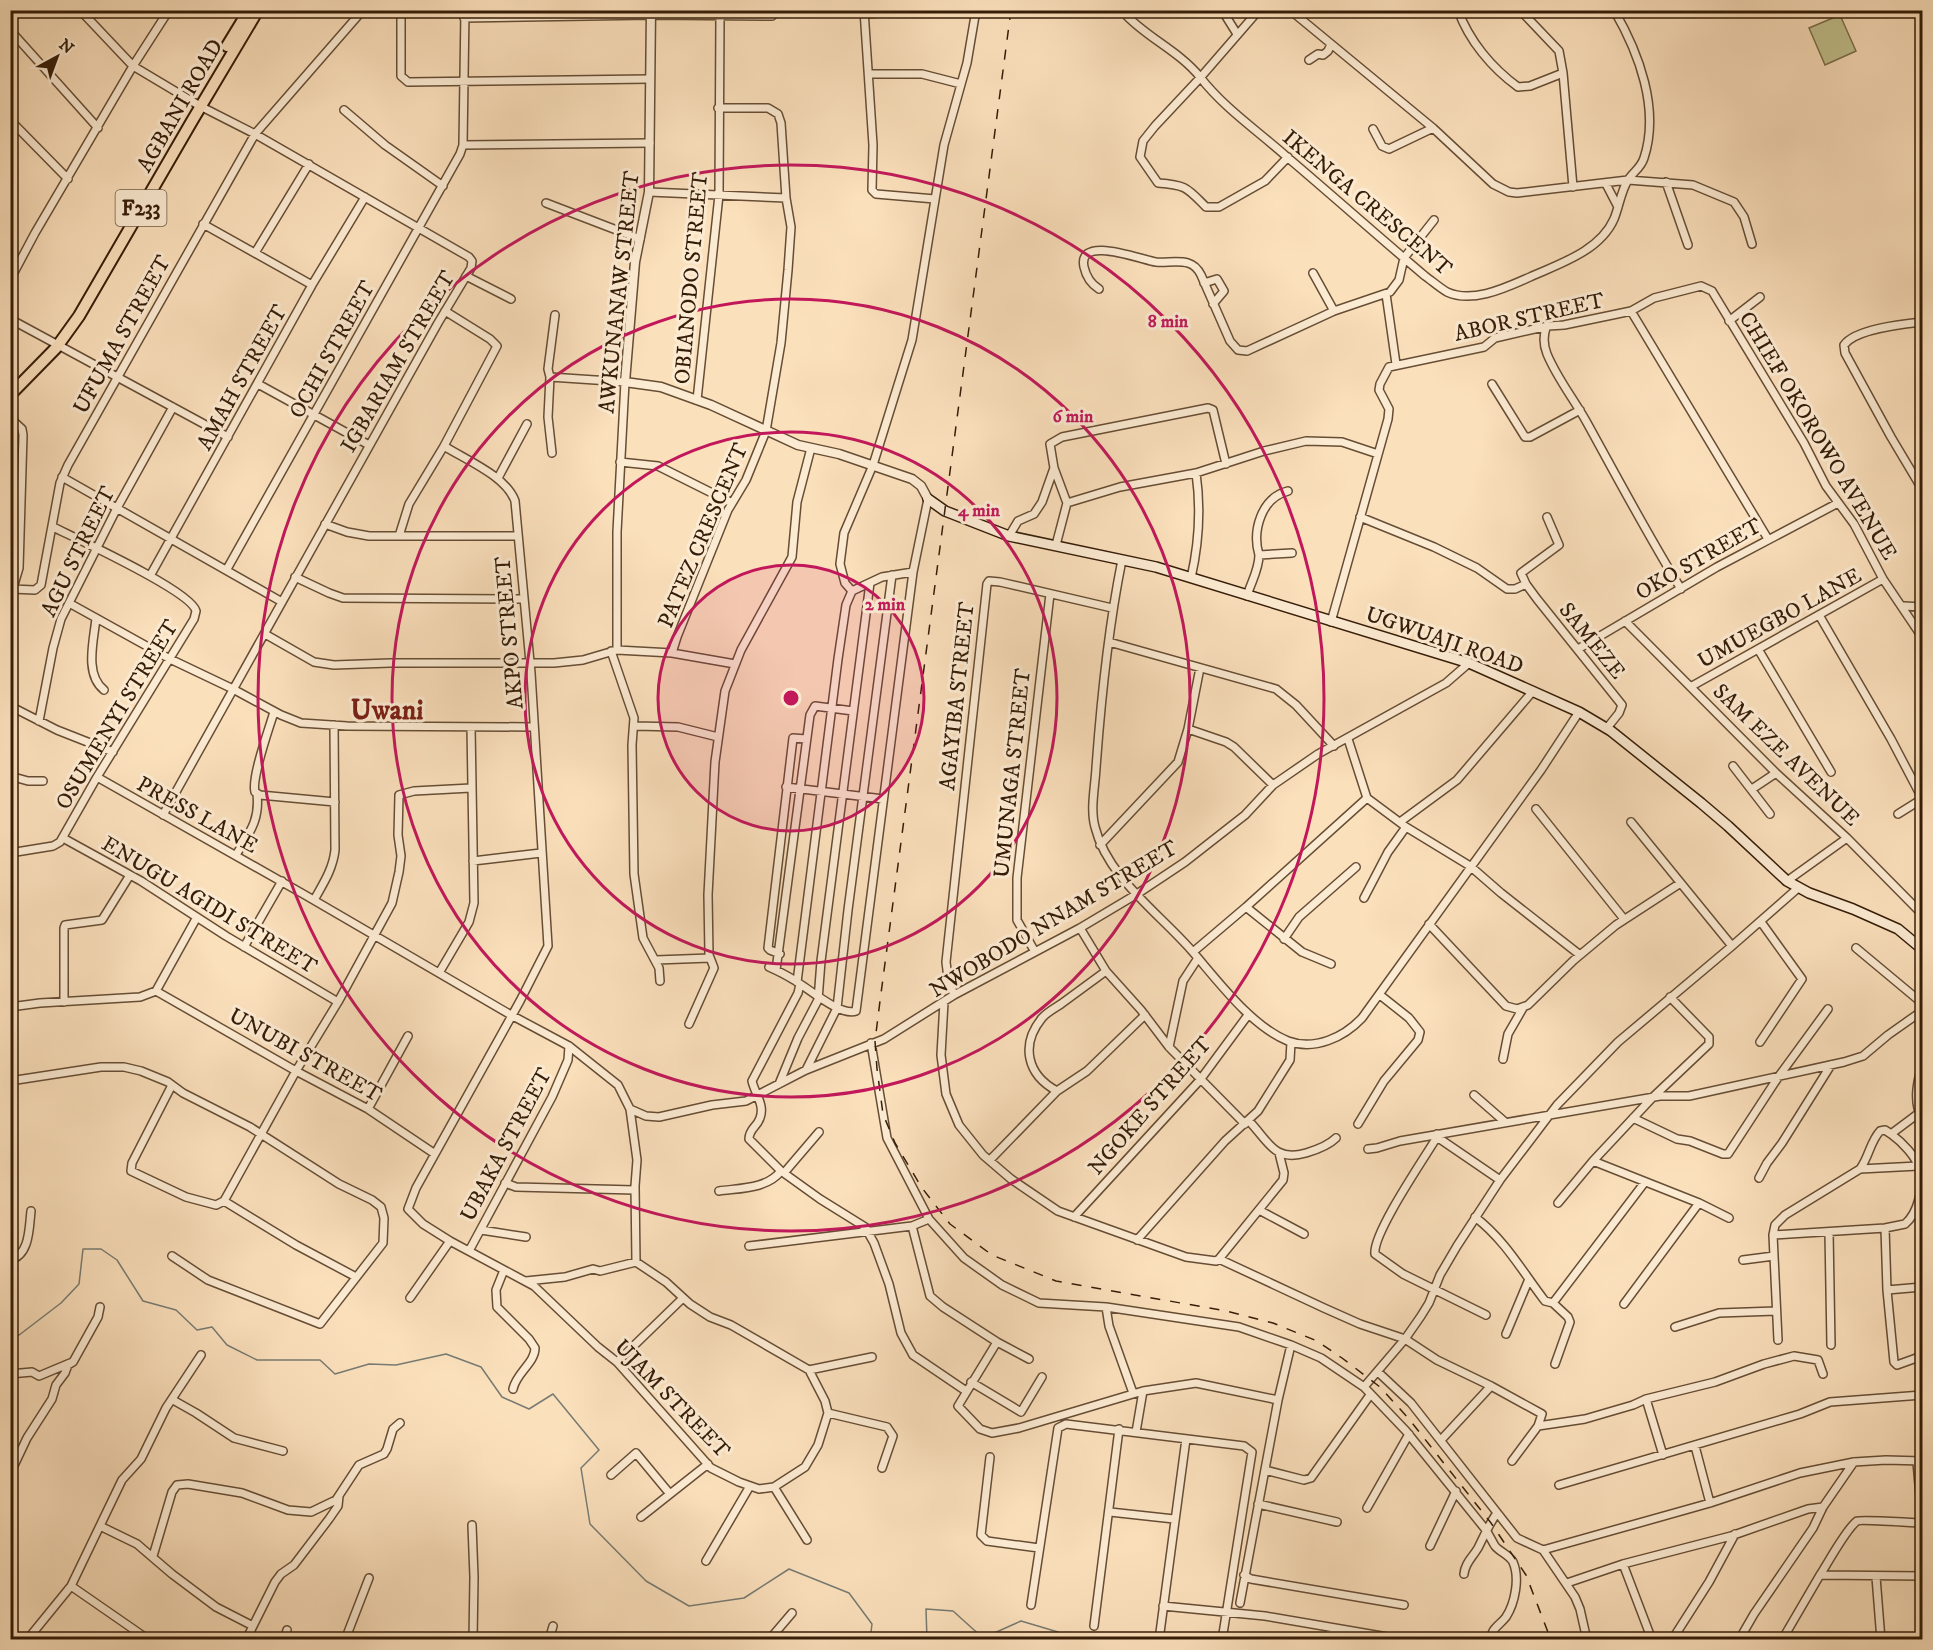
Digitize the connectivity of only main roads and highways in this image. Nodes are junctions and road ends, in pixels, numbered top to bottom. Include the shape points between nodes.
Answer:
1 (249, 10) edge
2 (258, 10) edge
3 (198, 104) junction
4 (56, 343) junction
5 (10, 388) edge
6 (10, 395) edge
7 (928, 499) road end
8 (1923, 949) edge

1 - 3 main road, AGBANI ROAD / F233
2 - 3 main road, AGBANI ROAD / F233
3 - 4 main road, AGBANI ROAD / F233 via 95,289
4 - 5 main road, AGBANI ROAD / F233
4 - 6 main road, AGBANI ROAD / F233
7 - 8 main road, UGWUAJI ROAD via 941,509 1009,536 1156,567 1468,663 1580,712 1607,728 1728,825 1787,881 1898,929

